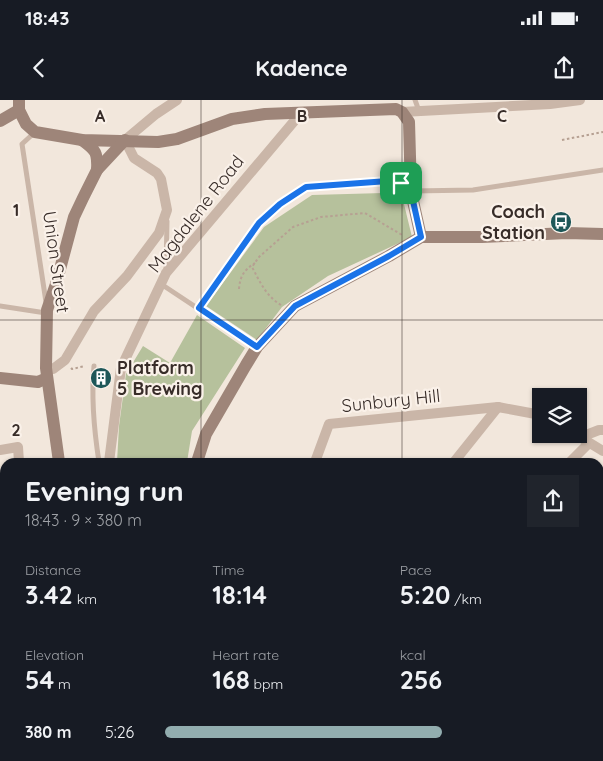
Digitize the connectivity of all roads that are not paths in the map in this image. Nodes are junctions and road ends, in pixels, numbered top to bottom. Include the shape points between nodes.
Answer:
1 (177, 100) edge
2 (415, 100) edge
3 (576, 100) edge
4 (481, 104) edge
5 (19, 105) edge
6 (419, 111) junction
7 (402, 112) junction
8 (301, 113) junction
9 (0, 121) edge
10 (34, 132) junction
11 (82, 140) junction
12 (125, 140) junction
13 (97, 170) junction
14 (603, 170) edge
15 (411, 186) junction
16 (167, 210) junction
17 (603, 234) edge
18 (416, 240) junction
19 (166, 273) junction
20 (160, 284) junction
21 (0, 306) edge
22 (199, 308) junction
23 (47, 311) junction
24 (257, 347) junction
25 (94, 366) dead end
26 (47, 373) junction
27 (0, 378) edge
28 (498, 407) junction
29 (532, 413) edge
30 (603, 430) edge
31 (587, 436) edge
32 (587, 441) edge
33 (580, 443) edge
34 (0, 450) edge
35 (603, 451) edge
36 (19, 458) edge
37 (58, 458) edge
38 (98, 458) edge
39 (110, 458) edge
40 (199, 458) edge
41 (316, 458) edge
42 (457, 458) edge
43 (572, 458) edge

1 - 12 street
2 - 6 lane
3 - 4 street
4 - 6 street
5 - 9 street
5 - 10 street via 26,124
6 - 7 street
7 - 8 street via 389,107
7 - 15 street via 409,122
8 - 12 street via 232,119 177,139 158,142
8 - 19 street, Magdalene Road
10 - 11 street
10 - 23 lane, Union Street via 22,144
11 - 12 street
11 - 13 street via 96,152
12 - 13 street
12 - 16 street via 134,158 161,179
13 - 23 street via 74,217
14 - 15 lane via 473,190
15 - 18 street
15 - 22 lane via 388,181 306,187 259,223
16 - 19 lane
16 - 26 street via 159,232 127,276 94,312 64,360
17 - 18 street
18 - 24 street via 295,306
19 - 20 street, Magdalene Road
20 - 22 lane
20 - 39 street, Magdalene Road via 121,368
21 - 23 lane
22 - 24 lane
23 - 26 street, Union Street
24 - 40 street via 206,434
25 - 38 lane via 93,420
26 - 27 street via 38,382
26 - 37 street, Union Street
28 - 29 street
28 - 41 street, Sunbury Hill via 329,424
28 - 42 street
30 - 31 street
32 - 35 street
33 - 43 street
34 - 36 street via 18,446

